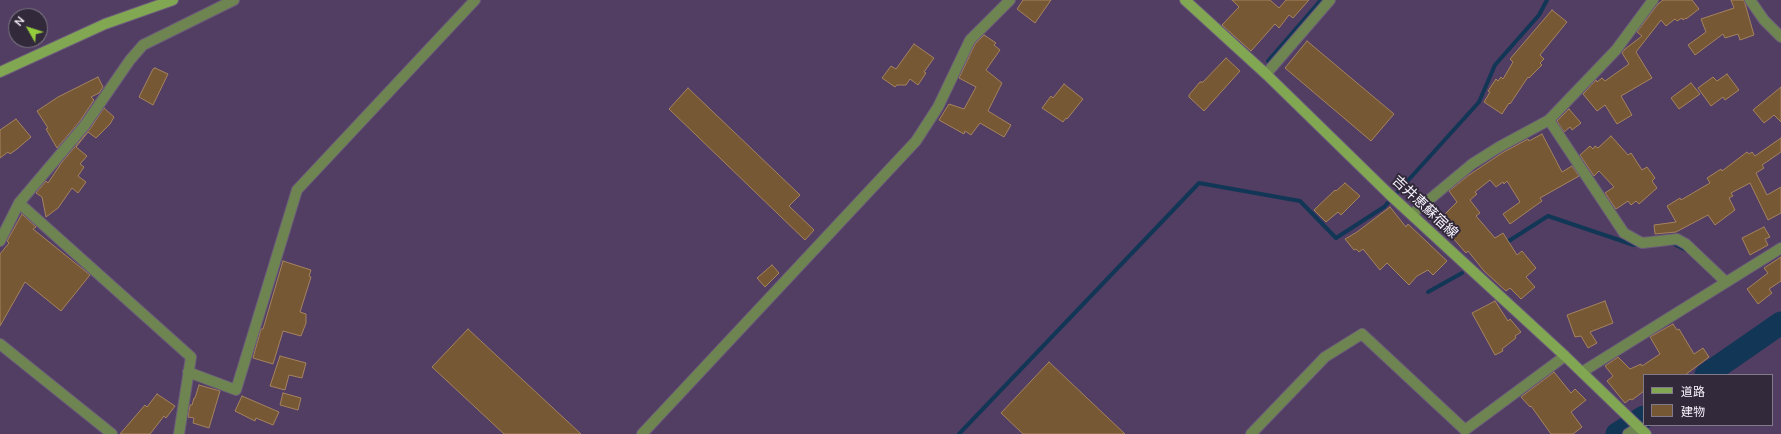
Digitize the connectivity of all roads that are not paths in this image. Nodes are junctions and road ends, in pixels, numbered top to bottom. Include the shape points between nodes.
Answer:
1 (174, 0) edge
2 (234, 0) edge
3 (475, 0) edge
4 (1010, 0) edge
5 (1184, 0) edge
6 (1330, 0) edge
7 (1653, 0) edge
8 (1750, 0) edge
9 (1781, 37) edge
10 (0, 72) edge
11 (1266, 74) junction
12 (1549, 120) junction
13 (19, 203) junction
14 (1412, 214) junction
15 (0, 241) edge
16 (1781, 248) edge
17 (1726, 282) junction
18 (0, 344) edge
19 (1565, 356) junction
20 (188, 372) junction
21 (1582, 372) junction
22 (1642, 431) edge
23 (112, 434) edge
24 (179, 434) edge
25 (642, 434) edge
26 (1251, 434) edge
27 (1628, 434) edge

1 - 10 main road via 105,24
2 - 13 street via 143,45 85,125
3 - 20 street via 297,190 236,390
4 - 25 street via 970,40 938,107 916,141
5 - 11 main road, 吉井恵蘇宿線
6 - 11 street
7 - 12 street via 1616,50
8 - 9 street via 1764,20
11 - 14 main road, 吉井恵蘇宿線
12 - 14 street via 1472,164
12 - 17 street via 1624,233 1642,243 1677,239 1686,244
13 - 15 street
13 - 20 street via 191,357
14 - 19 main road, 吉井恵蘇宿線
16 - 17 street
17 - 21 street
18 - 23 street
19 - 21 main road, 吉井恵蘇宿線
19 - 26 street via 1465,430 1362,334 1325,357
20 - 24 street
21 - 22 main road, 吉井恵蘇宿線
22 - 27 street

